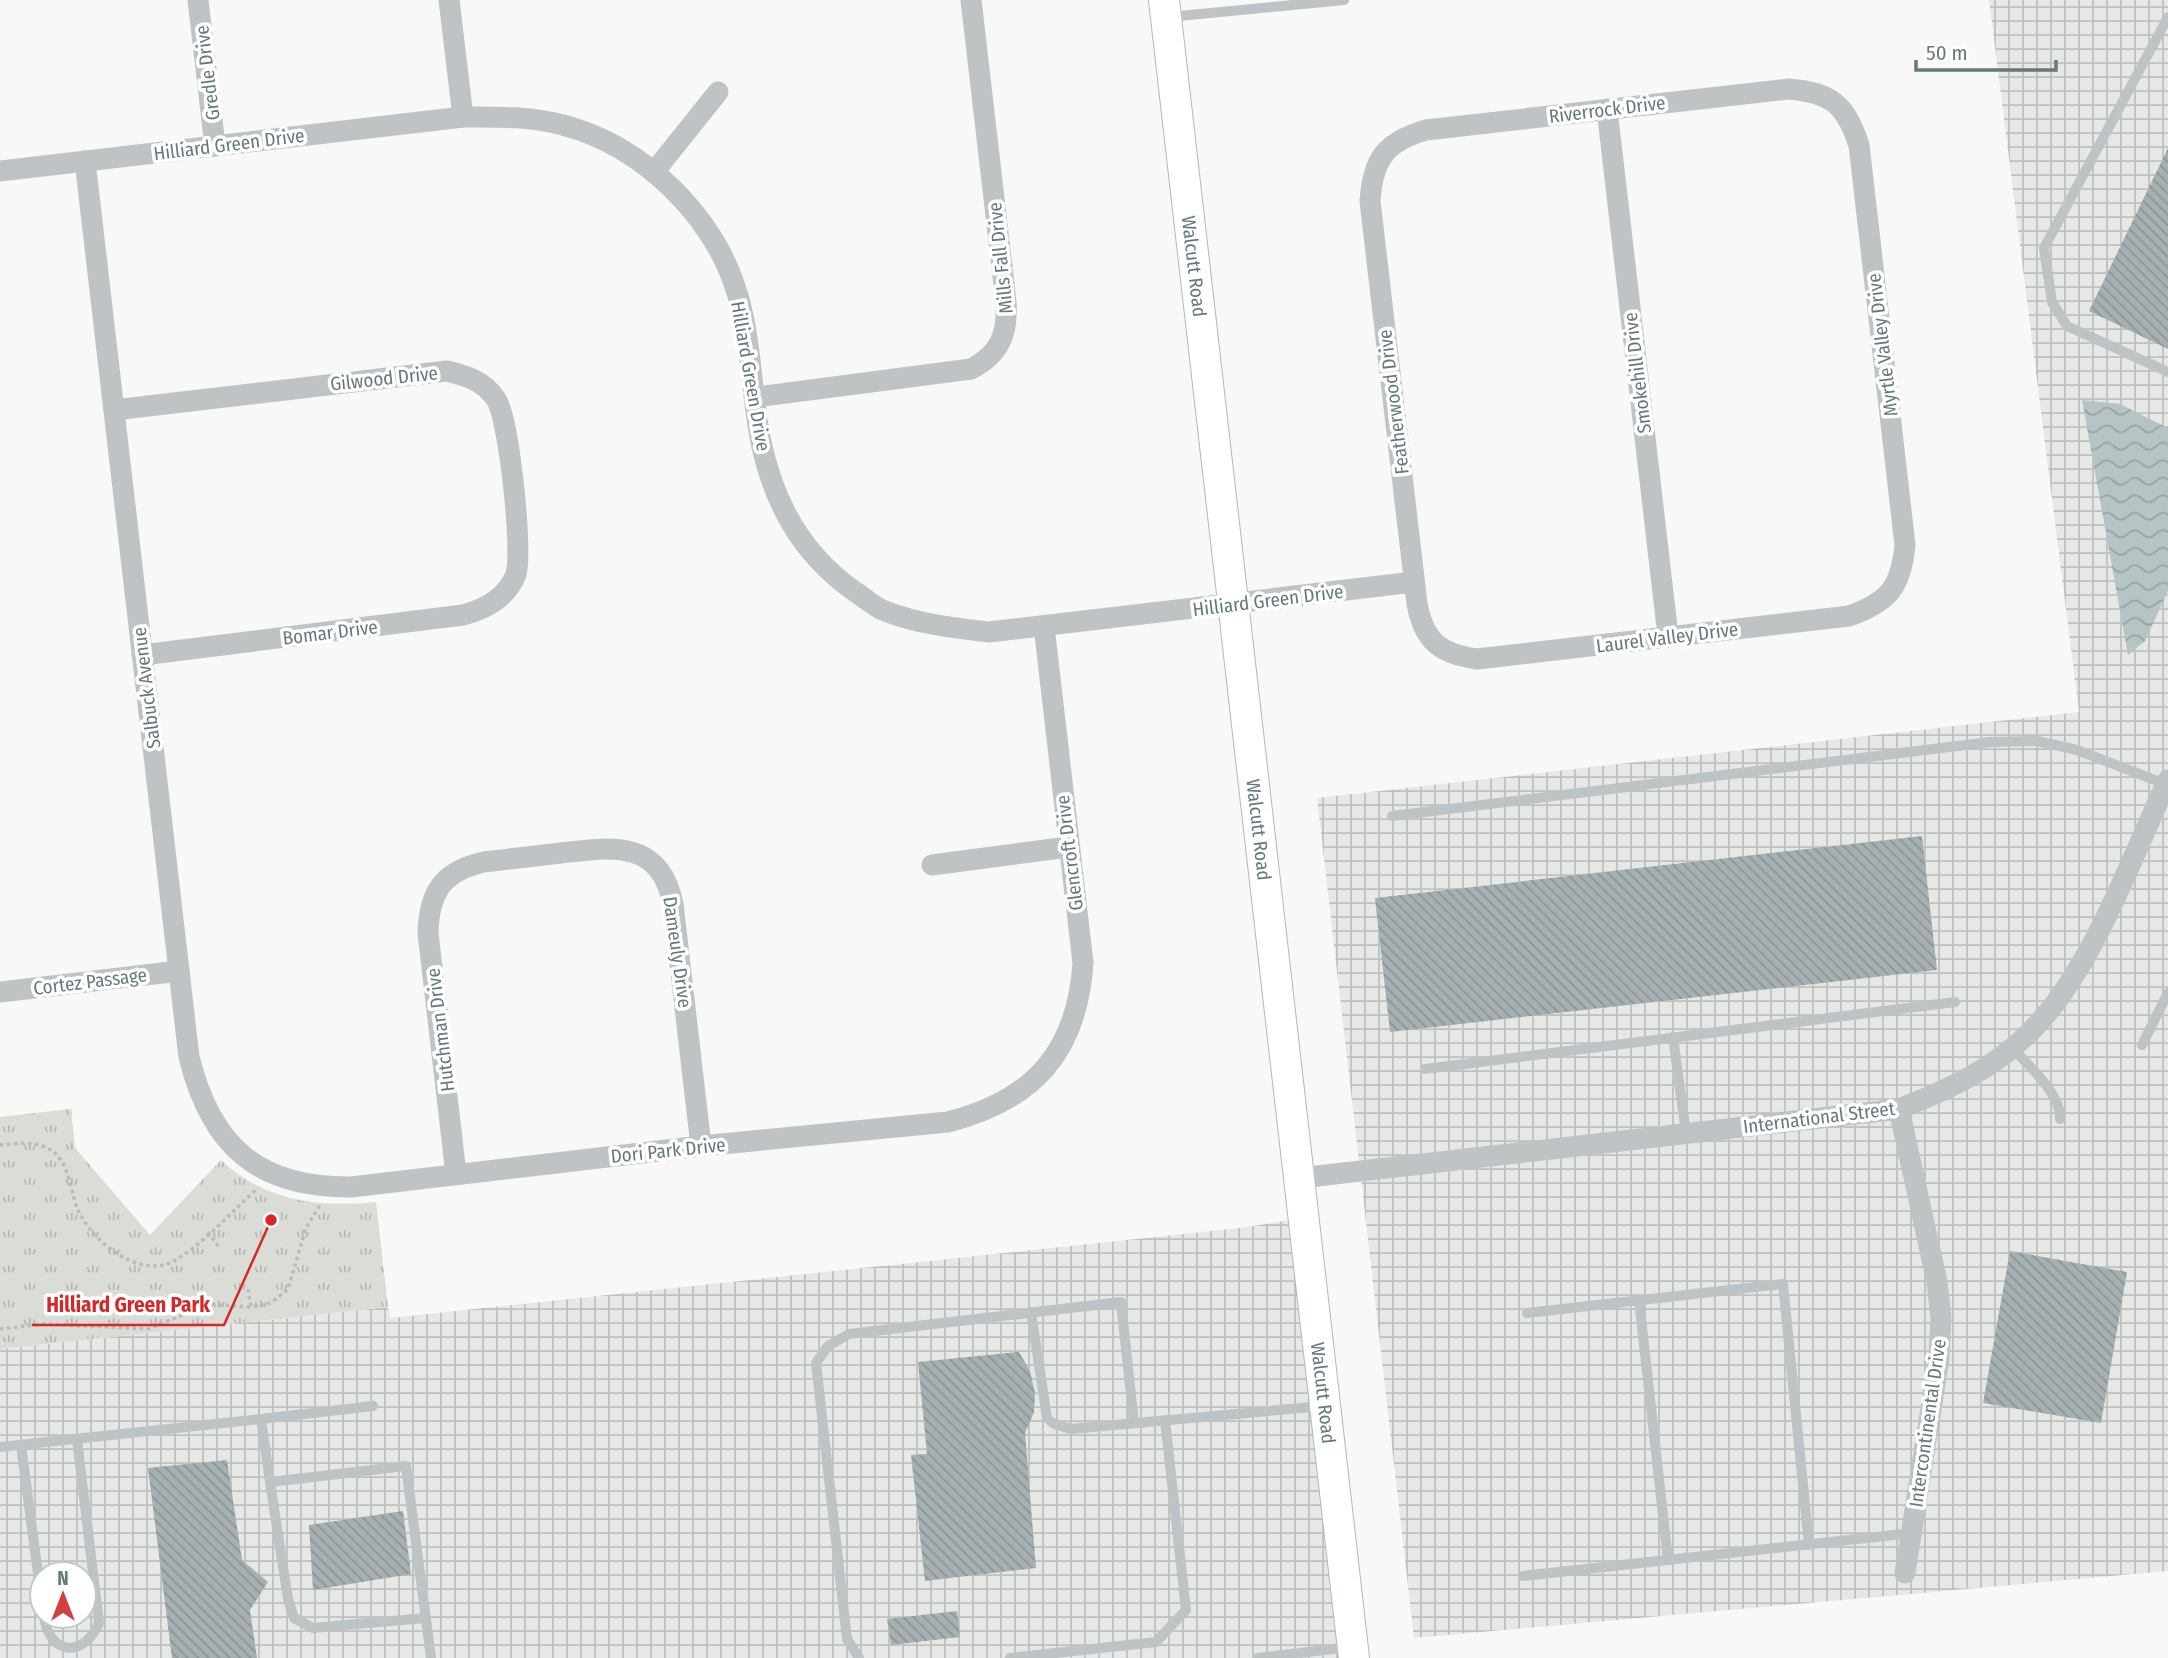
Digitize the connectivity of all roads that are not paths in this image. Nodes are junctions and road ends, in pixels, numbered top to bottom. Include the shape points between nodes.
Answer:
1 (198, 0) edge
2 (449, 0) edge
3 (971, 0) edge
4 (1344, 0) edge
5 (1165, 9) edge
6 (2168, 18) edge
7 (718, 92) dead end
8 (1835, 100) joint
9 (1607, 109) junction
10 (463, 117) junction
11 (215, 146) junction
12 (1383, 153) joint
13 (85, 161) junction
14 (0, 171) edge
15 (654, 172) junction
16 (2168, 372) edge
17 (756, 397) junction
18 (114, 410) junction
19 (1413, 582) junction
20 (509, 587) joint
21 (1891, 592) joint
22 (1233, 605) junction
23 (1044, 626) junction
24 (1668, 636) junction
25 (1438, 647) joint
26 (142, 655) junction
27 (2167, 783) edge
28 (1392, 816) dead end
29 (1068, 847) junction
30 (932, 864) dead end
31 (438, 888) joint
32 (179, 971) junction
33 (0, 992) edge
34 (2168, 993) edge
35 (1955, 1002) dead end
36 (1673, 1037) junction
37 (2143, 1045) dead end
38 (2012, 1047) junction
39 (1425, 1069) dead end
40 (1044, 1071) joint
41 (1899, 1109) junction
42 (2060, 1119) dead end
43 (1686, 1133) junction
44 (701, 1146) junction
45 (457, 1174) junction
46 (279, 1178) joint
47 (1300, 1178) junction
48 (1639, 1300) junction
49 (1031, 1312) junction
50 (1527, 1313) dead end
51 (1325, 1405) junction
52 (373, 1406) dead end
53 (261, 1419) junction
54 (1165, 1420) junction
55 (1134, 1423) junction
56 (77, 1439) junction
57 (21, 1445) junction
58 (0, 1447) edge
59 (270, 1482) junction
60 (1912, 1534) junction
61 (1809, 1545) junction
62 (36, 1560) edge
63 (91, 1560) edge
64 (1668, 1560) junction
65 (1905, 1573) dead end
66 (1523, 1576) dead end
67 (425, 1618) junction
68 (45, 1630) edge
69 (96, 1630) edge
70 (1354, 1652) edge
71 (430, 1658) edge
72 (859, 1658) edge
73 (1010, 1658) edge
74 (1258, 1658) edge

1 - 11 street, Gredle Drive
2 - 10 street
3 - 17 street, Mills Fall Drive via 1006,302 1007,320 999,348 971,369
4 - 5 lane
5 - 22 street, Walcutt Road
6 - 16 lane via 2043,248 2052,302 2067,326
7 - 15 street
8 - 9 street, Riverrock Drive via 1813,91 1789,89
8 - 21 street, Myrtle Valley Drive via 1851,121 1859,145 1905,545 1903,570
9 - 12 street, Riverrock Drive via 1426,130 1402,137
9 - 24 street, Smokehill Drive
10 - 11 street, Hilliard Green Drive
10 - 15 street, Hilliard Green Drive via 514,117 564,125 611,144
11 - 13 street, Hilliard Green Drive
12 - 19 street, Featherwood Drive via 1372,176 1370,201
13 - 14 street, Hilliard Green Drive
13 - 18 street, Salbuck Avenue
15 - 17 street, Hilliard Green Drive via 693,211 721,253 738,294
17 - 23 street, Hilliard Green Drive via 775,495 800,541 837,579 883,610 938,626 989,632
18 - 20 street, Gilwood Drive via 447,371 467,376 485,386 498,401 505,427 519,545 519,562
18 - 26 street, Salbuck Avenue
19 - 22 street, Hilliard Green Drive
19 - 25 street, Featherwood Drive via 1424,632
20 - 26 street, Bomar Drive via 482,610 463,615
21 - 24 street, Laurel Valley Drive via 1872,608 1849,616
22 - 23 street, Hilliard Green Drive
22 - 47 street, Walcutt Road
23 - 29 street, Glencroft Drive
24 - 25 street, Laurel Valley Drive via 1477,659 1455,656
26 - 32 street, Salbuck Avenue
27 - 28 lane via 2077,750 2037,741 1990,742
27 - 38 street, International Street via 2086,955 2063,994
29 - 30 street
29 - 40 street, Glencroft Drive via 1083,963 1081,991 1061,1047
31 - 44 street, Dameuly Drive via 457,870 484,862 611,848 652,862 670,888 673,904
31 - 45 street, Hutchman Drive via 429,909 428,933
32 - 33 street, Cortez Passage
32 - 46 street, Salbuck Avenue via 189,1057 206,1111 242,1157
34 - 37 lane
35 - 36 lane
36 - 39 lane
36 - 43 lane
38 - 41 street, International Street via 1949,1089
38 - 42 lane via 2053,1096 2061,1109
40 - 44 street, Dori Park Drive via 1000,1104 948,1122
41 - 43 street, International Street
41 - 60 street, Intercontinental Drive via 1941,1318
43 - 47 street, International Street
44 - 45 street, Dori Park Drive
45 - 46 street, Dori Park Drive via 351,1187
47 - 51 street, Walcutt Road
48 - 50 lane
48 - 61 lane via 1783,1284
48 - 64 lane
49 - 55 lane via 1046,1418 1071,1429
49 - 55 lane via 1121,1301
49 - 72 lane via 849,1334 828,1346 816,1363 847,1639
51 - 54 lane
51 - 70 street, Walcutt Road
52 - 53 lane
53 - 56 lane
53 - 59 lane
54 - 55 lane
54 - 73 lane via 1186,1610 1156,1642
56 - 57 lane
56 - 63 lane
57 - 58 lane
57 - 62 lane
59 - 67 lane via 294,1618 313,1628
59 - 67 lane via 406,1466
60 - 61 lane
60 - 65 street, Intercontinental Drive
61 - 64 lane
64 - 66 lane
67 - 71 lane
68 - 69 lane via 55,1644 66,1649 82,1648
70 - 74 lane

